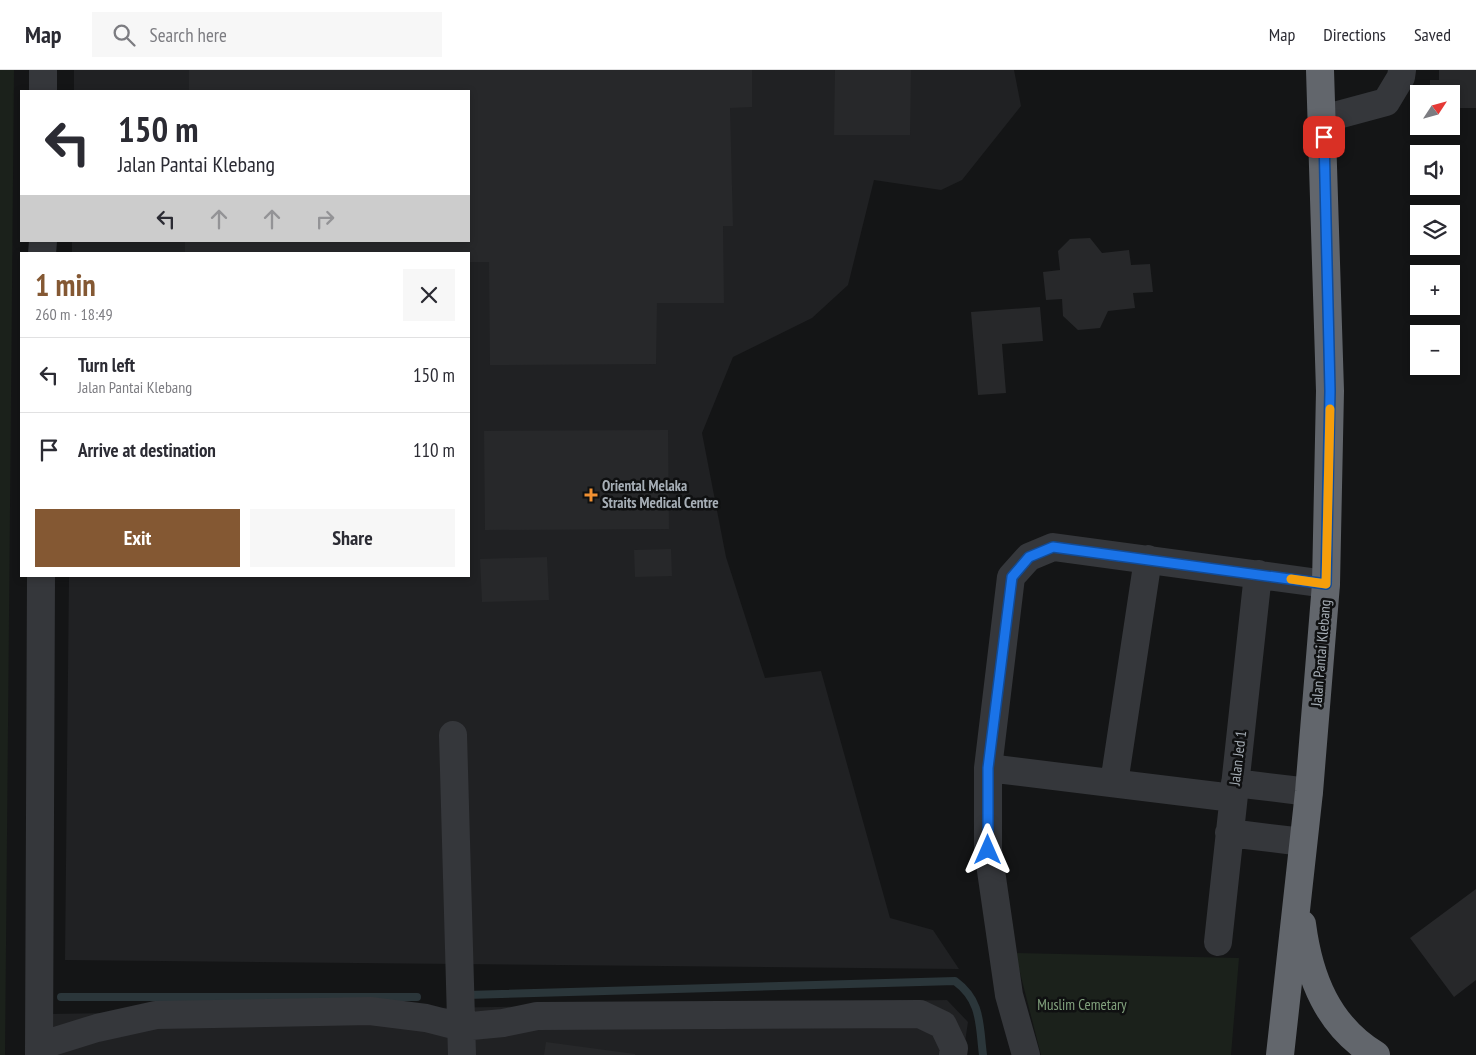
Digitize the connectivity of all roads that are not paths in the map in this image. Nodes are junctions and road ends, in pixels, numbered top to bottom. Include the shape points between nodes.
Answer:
1 (43, 70) edge
2 (1320, 70) edge
3 (1402, 70) edge
4 (43, 90) edge
5 (1323, 119) junction
6 (1148, 559) junction
7 (1258, 574) junction
8 (41, 577) edge
9 (1326, 584) junction
10 (454, 735) dead end
11 (988, 768) junction
12 (1114, 783) junction
13 (1234, 790) junction
14 (1308, 792) junction
15 (1229, 833) junction
16 (1303, 842) junction
17 (1297, 888) junction
18 (1218, 942) dead end
19 (461, 1027) junction
20 (39, 1051) edge
21 (462, 1055) edge
22 (953, 1055) edge
23 (1026, 1055) edge
24 (1280, 1055) edge
25 (1376, 1055) edge

1 - 4 street
2 - 5 highway, Jalan Pantai Klebang
3 - 5 street via 1386,102
5 - 9 highway, Jalan Pantai Klebang via 1330,391
6 - 7 street
6 - 11 street via 1053,547 1029,557 1012,577
6 - 12 street
7 - 9 street
7 - 13 street, Jalan Jed 1
8 - 20 street
9 - 14 highway, Jalan Pantai Klebang
10 - 19 street
11 - 12 street
11 - 23 street via 988,850 1009,994
12 - 13 street
13 - 14 street
13 - 15 street, Jalan Jed 1
14 - 16 highway, Jalan Pantai Klebang
15 - 16 street
15 - 18 street, Jalan Jed 1
16 - 17 highway, Jalan Pantai Klebang
17 - 24 highway, Jalan Pantai Klebang
17 - 25 highway via 1311,969 1322,998 1337,1023
19 - 20 street via 426,1018 370,1011 156,1015 97,1028
19 - 21 street
19 - 22 street via 537,1016 920,1014 942,1025 954,1048

